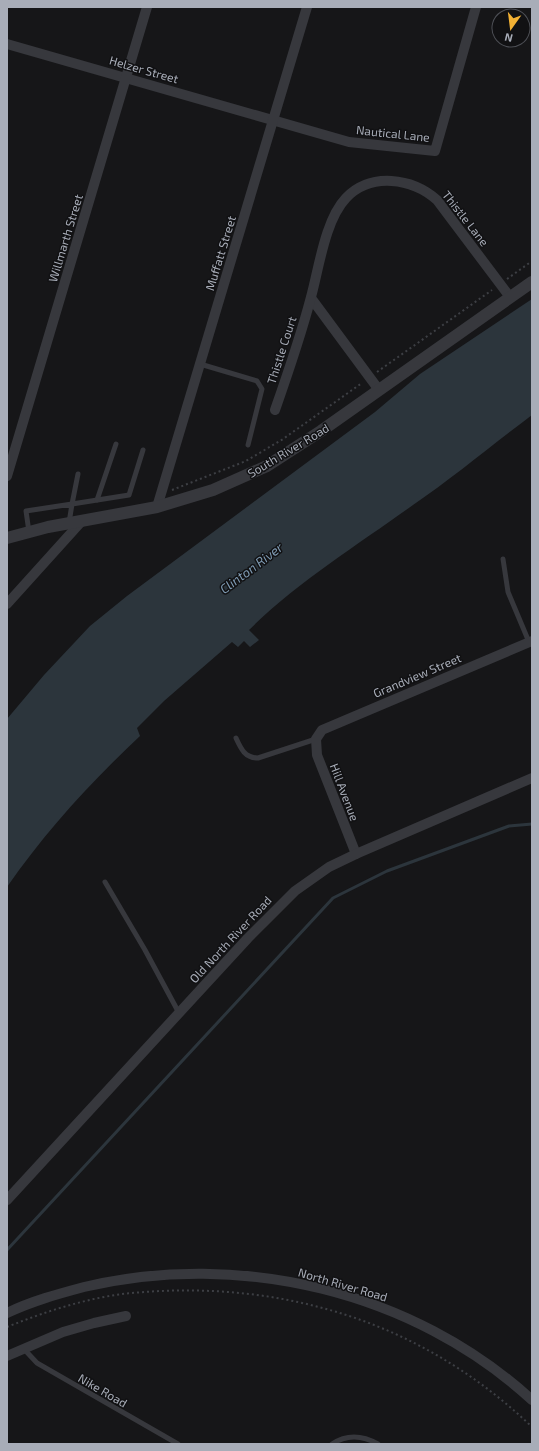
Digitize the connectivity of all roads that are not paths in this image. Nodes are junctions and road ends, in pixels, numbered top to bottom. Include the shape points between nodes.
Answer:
1 (147, 7) edge
2 (307, 7) edge
3 (476, 7) edge
4 (7, 44) edge
5 (126, 77) junction
6 (274, 120) junction
7 (532, 282) edge
8 (510, 297) junction
9 (311, 298) junction
10 (200, 364) junction
11 (379, 390) junction
12 (275, 410) dead end
13 (116, 444) dead end
14 (248, 445) dead end
15 (143, 450) dead end
16 (78, 474) dead end
17 (7, 476) edge
18 (97, 500) junction
19 (72, 504) junction
20 (157, 507) junction
21 (81, 522) junction
22 (68, 524) junction
23 (29, 532) junction
24 (7, 538) edge
25 (503, 559) dead end
26 (7, 604) edge
27 (531, 642) edge
28 (236, 738) dead end
29 (316, 738) junction
30 (532, 778) edge
31 (356, 854) junction
32 (105, 882) dead end
33 (179, 1013) junction
34 (7, 1200) edge
35 (7, 1313) edge
36 (126, 1316) dead end
37 (23, 1348) junction
38 (7, 1356) edge
39 (532, 1400) edge
40 (178, 1444) edge
41 (332, 1444) edge
42 (378, 1444) edge

1 - 5 street, Willmarth Street
2 - 6 street, Muffatt Street
3 - 6 street, Nautical Lane via 435,150 350,142
4 - 5 street, Helzer Street
5 - 6 street, Helzer Street
5 - 17 street, Willmarth Street
6 - 10 street, Muffatt Street
7 - 8 street, South River Road
8 - 9 street, Thistle Lane via 437,200 426,190 407,182 389,181 366,184 346,198 330,225
8 - 11 street, South River Road
9 - 11 street
9 - 12 street, Thistle Court
10 - 14 lane via 257,381 262,389
10 - 20 street, Muffatt Street
11 - 20 street, South River Road via 316,436 267,466 213,490
13 - 18 lane
15 - 18 lane via 129,495
16 - 19 lane
18 - 19 lane
19 - 22 lane
19 - 23 lane via 26,511
20 - 21 street, South River Road
21 - 22 street, South River Road
21 - 26 street
22 - 23 street, South River Road
23 - 24 street, South River Road
25 - 27 lane via 508,592
27 - 29 street, Grandview Street via 326,728
28 - 29 lane via 243,753 253,758
29 - 31 street, Hill Avenue via 317,755
30 - 31 street, Old North River Road
31 - 33 street, Old North River Road via 329,867 295,891
32 - 33 lane
33 - 34 street, Old North River Road
35 - 39 street, North River Road via 72,1290 146,1276 259,1276 299,1283 364,1301 416,1323 472,1354
36 - 37 street via 63,1332
37 - 38 street
37 - 40 lane, Nike Road via 37,1363
41 - 42 lane via 342,1438 356,1436

